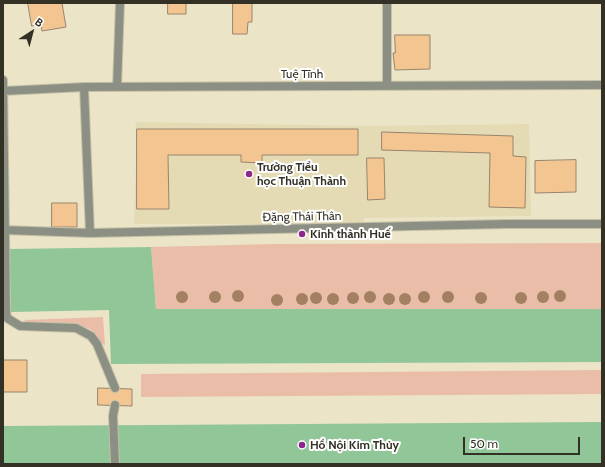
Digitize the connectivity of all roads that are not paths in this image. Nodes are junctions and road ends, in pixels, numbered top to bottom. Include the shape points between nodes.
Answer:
1 (120, 3) edge
2 (387, 3) edge
3 (3, 80) edge
4 (602, 85) edge
5 (387, 86) junction
6 (84, 87) junction
7 (116, 87) junction
8 (3, 90) edge
9 (602, 224) edge
10 (4, 230) edge
11 (90, 233) junction
12 (115, 388) dead end
13 (115, 405) dead end
14 (115, 464) edge

1 - 7 street
2 - 5 street
3 - 8 street
4 - 5 street, Tuệ Tĩnh
5 - 7 street, Tuệ Tĩnh
6 - 7 street, Tuệ Tĩnh
6 - 8 street, Tuệ Tĩnh
6 - 11 street
8 - 10 street
9 - 11 street, Đặng Thái Thân
10 - 11 street, Đặng Thái Thân
10 - 12 street via 7,318 20,326 76,328 91,336 97,344
13 - 14 street

